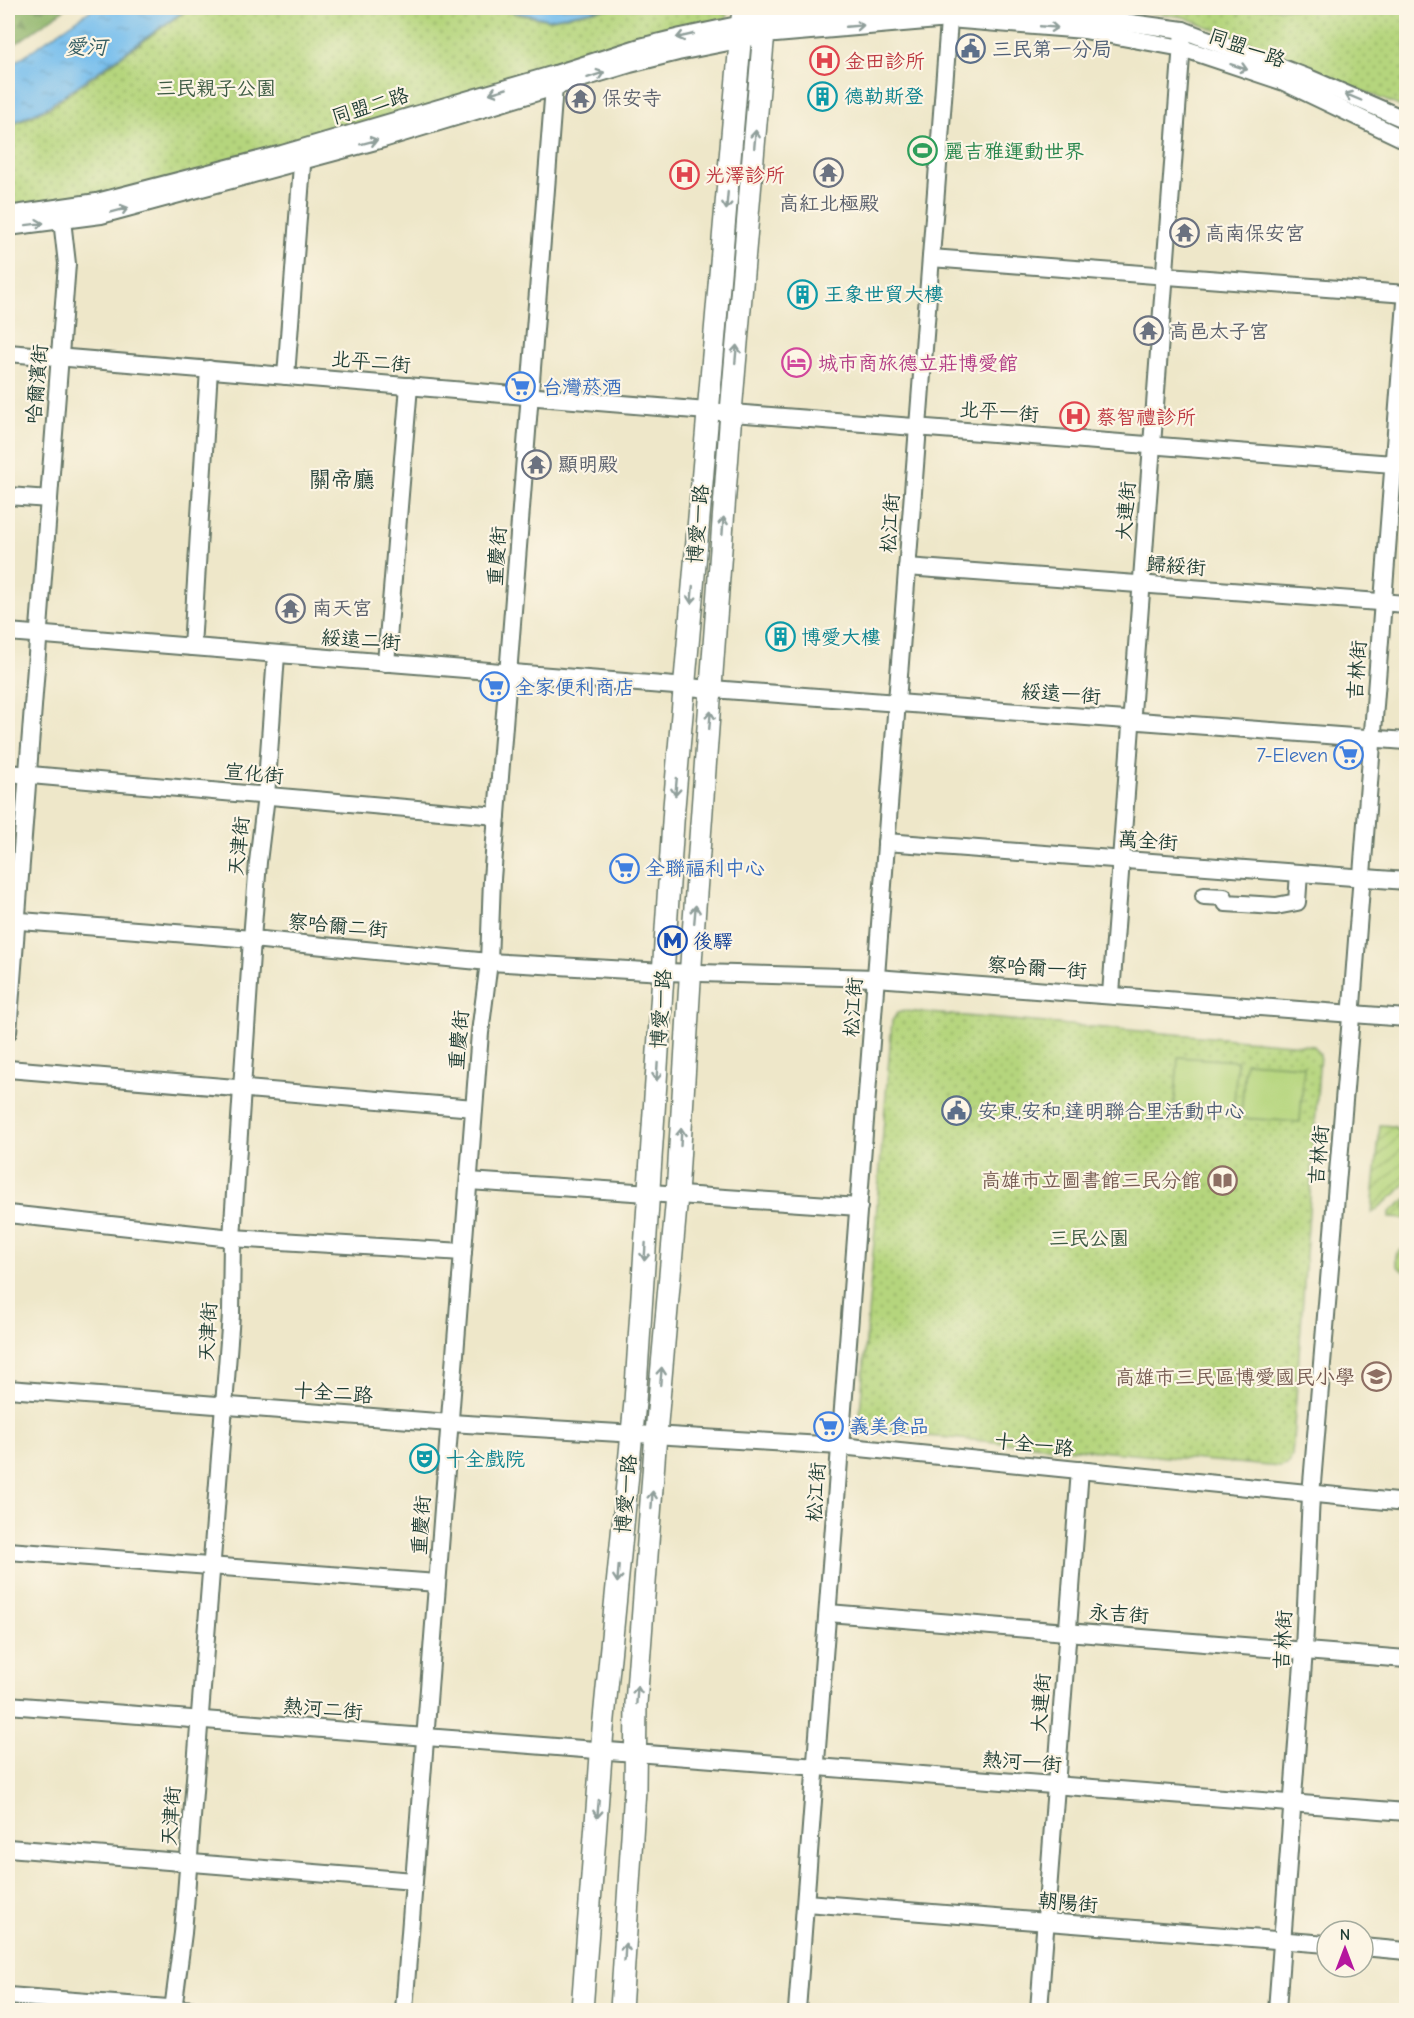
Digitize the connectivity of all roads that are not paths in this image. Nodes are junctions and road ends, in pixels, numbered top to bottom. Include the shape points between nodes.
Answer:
1 (912, 8) edge
2 (988, 8) edge
3 (950, 13) edge
4 (765, 21) edge
5 (742, 23) edge
6 (1183, 30) junction
7 (1182, 48) junction
8 (555, 81) junction
9 (1407, 120) edge
10 (1407, 140) edge
11 (303, 154) junction
12 (62, 213) junction
13 (8, 214) edge
14 (8, 227) edge
15 (931, 258) junction
16 (1165, 276) junction
17 (1407, 294) edge
18 (1407, 302) edge
19 (8, 353) edge
20 (60, 357) junction
21 (209, 369) junction
22 (286, 376) junction
23 (409, 386) junction
24 (530, 396) junction
25 (707, 411) junction
26 (731, 412) junction
27 (918, 427) junction
28 (1152, 445) junction
29 (1400, 464) edge
30 (8, 496) edge
31 (49, 499) junction
32 (907, 567) junction
33 (1142, 584) junction
34 (1383, 602) junction
35 (1407, 604) edge
36 (8, 632) edge
37 (38, 635) junction
38 (192, 647) junction
39 (276, 655) junction
40 (386, 663) junction
41 (508, 672) junction
42 (684, 687) junction
43 (712, 689) junction
44 (897, 703) junction
45 (1132, 720) junction
46 (1373, 738) junction
47 (1407, 741) edge
48 (8, 773) edge
49 (27, 774) junction
50 (266, 796) junction
51 (497, 816) junction
52 (886, 842) junction
53 (1121, 860) junction
54 (1299, 873) junction
55 (1362, 878) junction
56 (1407, 881) edge
57 (1204, 896) dead end
58 (11, 920) edge
59 (252, 939) junction
60 (489, 962) junction
61 (664, 972) junction
62 (690, 973) junction
63 (876, 978) junction
64 (1111, 994) junction
65 (1351, 1013) junction
66 (1407, 1018) edge
67 (8, 1032) edge
68 (8, 1069) edge
69 (243, 1089) junction
70 (474, 1108) junction
71 (469, 1181) junction
72 (649, 1193) junction
73 (677, 1195) junction
74 (859, 1207) junction
75 (8, 1214) edge
76 (232, 1238) junction
77 (463, 1252) junction
78 (8, 1389) edge
79 (224, 1406) junction
80 (450, 1423) junction
81 (632, 1432) junction
82 (656, 1434) junction
83 (840, 1446) junction
84 (1080, 1470) junction
85 (1311, 1495) junction
86 (1407, 1503) edge
87 (8, 1551) edge
88 (212, 1566) junction
89 (437, 1583) junction
90 (828, 1613) junction
91 (1068, 1631) junction
92 (1304, 1650) junction
93 (1407, 1659) edge
94 (8, 1705) edge
95 (200, 1720) junction
96 (425, 1738) junction
97 (602, 1750) junction
98 (635, 1753) junction
99 (816, 1767) junction
100 (1056, 1785) junction
101 (1293, 1804) junction
102 (1407, 1812) edge
103 (8, 1848) edge
104 (189, 1863) junction
105 (414, 1881) junction
106 (806, 1903) junction
107 (1046, 1922) junction
108 (1282, 1941) junction
109 (1315, 1943) edge
110 (1375, 1948) edge
111 (1407, 1951) edge
112 (8, 1996) edge
113 (173, 2010) edge
114 (195, 2010) edge
115 (404, 2010) edge
116 (582, 2010) edge
117 (621, 2010) edge
118 (797, 2010) edge
119 (1039, 2010) edge
120 (1277, 2010) edge

1 - 4 street, 同盟一路
2 - 6 street, 同盟一路 via 1086,16
4 -> 3 street, 同盟一路
3 -> 7 street, 同盟一路 via 1084,30
3 - 15 street, 松江街
4 - 5 street, 同盟一路
26 -> 4 main road, 博愛一路
5 - 8 street, 同盟二路 via 640,47
5 -> 25 main road, 博愛一路
6 - 7 street, 大連街
9 -> 6 street, 同盟一路
7 -> 10 street, 同盟一路 via 1284,82
7 - 16 street, 大連街
8 - 11 street, 同盟二路
8 - 24 street, 重慶街
11 - 12 street, 同盟二路
11 - 22 street
12 - 13 street, 同盟二路
14 -> 12 street, 同盟二路
12 - 20 street, 哈爾濱街 via 67,264
15 - 16 street
15 - 27 street, 松江街
16 - 17 street
16 - 28 street, 大連街
18 - 29 street, 吉林街
19 - 20 street, 北平二街
20 - 21 street, 北平二街
20 - 31 street, 哈爾濱街
21 - 22 street, 北平二街
21 - 38 street
22 - 23 street, 北平二街
23 - 24 street, 北平二街
23 - 40 street
24 - 25 street, 北平二街
24 - 41 street, 重慶街
25 - 26 street, 北平二街
25 -> 42 main road, 博愛一路
26 - 27 street, 北平一街
43 -> 26 main road, 博愛一路
27 - 28 street, 北平一街
27 - 32 street, 松江街
28 - 29 street, 北平一街
28 - 33 street, 大連街
29 - 34 street, 吉林街
30 - 31 street
31 - 37 street, 哈爾濱街
32 - 33 street, 歸綏街
32 - 44 street, 松江街
33 - 34 street, 歸綏街
33 - 45 street, 大連街
34 - 35 street, 歸綏街
34 - 46 street, 吉林街
36 - 37 street, 綏遠二街
37 - 38 street, 綏遠二街
37 - 49 street, 哈爾濱街
38 - 39 street, 綏遠二街
39 - 40 street, 綏遠二街
39 - 50 street, 天津街
40 - 41 street, 綏遠二街
41 - 42 street, 綏遠二街
41 - 51 street, 重慶街
42 - 43 street, 綏遠二街
42 -> 61 main road, 博愛一路
43 - 44 street, 綏遠一街
62 -> 43 main road, 博愛一路
44 - 45 street, 綏遠一街
44 - 52 street, 松江街
45 - 46 street, 綏遠一街
45 - 53 street, 大連街
46 - 47 street, 綏遠一街
46 - 55 street, 吉林街
48 - 49 street, 宣化街
49 - 50 street, 宣化街
49 - 58 street, 哈爾濱街
50 - 51 street, 宣化街
50 - 59 street, 天津街
51 - 60 street, 重慶街
52 - 53 street, 萬全街
52 - 63 street, 松江街
53 - 54 street, 萬全街
53 - 64 street, 大連街
54 - 55 street, 萬全街
54 - 57 street via 1297,902 1276,906 1226,903 1224,897
55 - 56 street, 萬全街
55 - 65 street, 吉林街
58 - 59 street, 察哈爾二街
58 - 67 street, 哈爾濱街
59 - 60 street, 察哈爾二街
59 - 69 street, 天津街
60 - 61 street, 察哈爾二街
60 - 70 street, 重慶街
61 - 62 street, 察哈爾一街
61 -> 72 main road, 博愛一路
62 - 63 street, 察哈爾一街
73 -> 62 main road, 博愛一路
63 - 64 street, 察哈爾一街
63 - 74 street, 松江街
64 - 65 street, 察哈爾一街
65 - 66 street, 察哈爾一街
65 - 85 street, 吉林街
68 - 69 street
69 - 70 street
69 - 76 street, 天津街
70 - 71 street, 重慶街
71 - 72 street
71 - 77 street, 重慶街
72 - 73 street
72 -> 81 main road, 博愛一路
73 - 74 street
82 -> 73 main road, 博愛一路
74 - 83 street, 松江街
75 - 76 street
76 - 77 street
76 - 79 street, 天津街
77 - 80 street, 重慶街
78 - 79 street, 十全二路
79 - 80 street, 十全二路
79 - 88 street, 天津街
80 - 81 street, 十全二路
80 - 89 street, 重慶街
81 - 82 street, 十全二路
81 -> 97 main road, 博愛一路
82 - 83 street, 十全一路
98 -> 82 main road, 博愛一路
83 - 84 street, 十全一路
83 - 90 street, 松江街
84 - 85 street, 十全一路
84 - 91 street, 大連街
85 - 86 street, 十全一路
85 - 92 street, 吉林街
87 - 88 street
88 - 89 street
88 - 95 street, 天津街
89 - 96 street, 重慶街
90 - 91 street, 永吉街
90 - 99 street, 松江街
91 - 92 street, 永吉街
91 - 100 street, 大連街
92 - 93 street, 永吉街
92 - 101 street, 吉林街
94 - 95 street, 熱河二街
95 - 96 street, 熱河二街
95 - 104 street, 天津街
96 - 97 street, 熱河二街
96 - 105 street, 重慶街
97 - 98 street, 熱河二街
97 -> 116 main road, 博愛一路
98 - 99 street, 熱河一街
117 -> 98 main road, 博愛一路
99 - 100 street, 熱河一街
99 - 106 street, 松江街
100 - 101 street, 熱河一街
100 - 107 street, 大連街
101 - 102 street, 熱河一街
101 - 108 street, 吉林街
103 - 104 street
104 - 105 street
104 - 113 street, 天津街
105 - 115 street, 重慶街
106 - 107 street, 朝陽街
106 - 118 street, 松江街
107 - 108 street, 朝陽街
107 - 119 street, 大連街
108 - 109 street, 朝陽街
108 - 120 street, 吉林街
110 - 111 street
112 - 113 street
113 - 114 street

